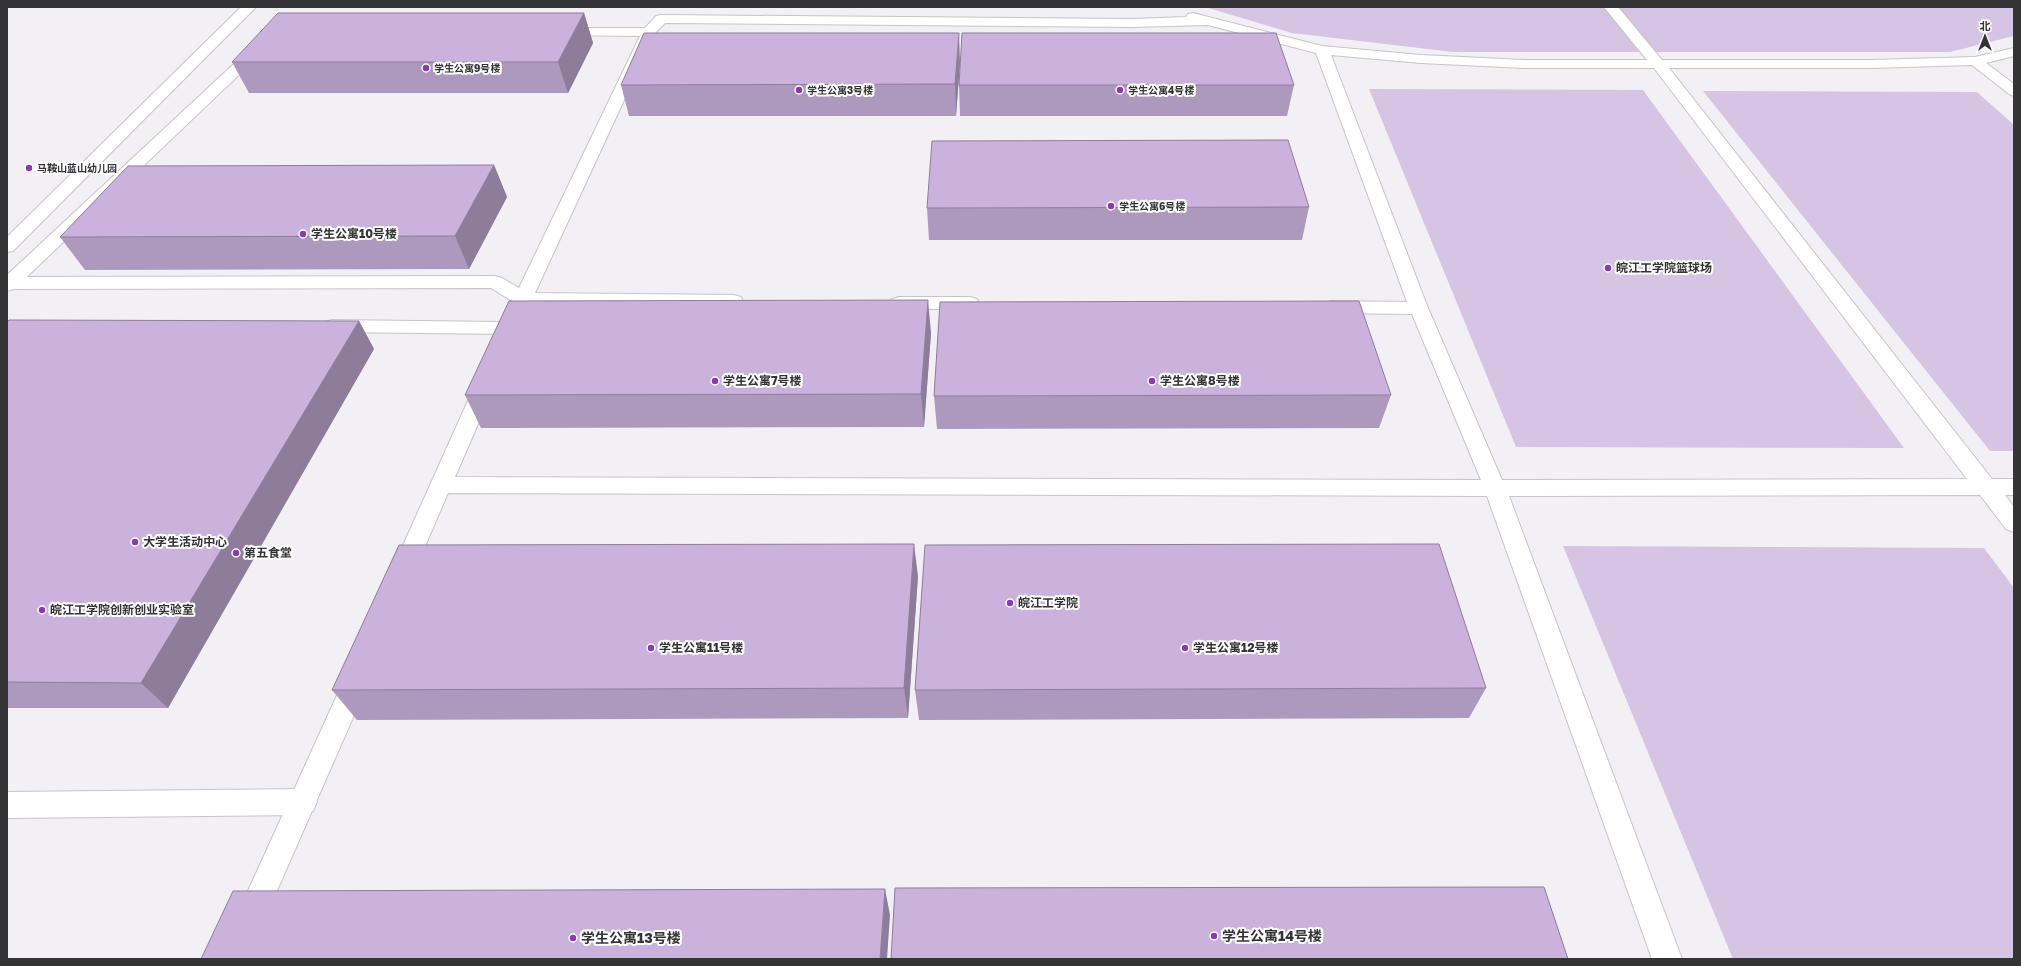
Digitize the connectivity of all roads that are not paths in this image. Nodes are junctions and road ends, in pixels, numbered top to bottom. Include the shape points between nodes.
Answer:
1 (249, 7) edge
2 (1164, 7) edge
3 (1611, 7) edge
4 (663, 13) edge
5 (1207, 21) junction
6 (546, 32) edge
7 (649, 32) junction
8 (266, 41) edge
9 (1322, 50) junction
10 (2014, 52) edge
11 (1975, 61) junction
12 (1659, 64) junction
13 (2014, 91) edge
14 (7, 247) edge
15 (8, 284) edge
16 (523, 299) junction
17 (753, 301) edge
18 (880, 302) edge
19 (991, 303) edge
20 (1316, 307) edge
21 (1420, 308) junction
22 (318, 326) edge
23 (509, 328) junction
24 (440, 485) junction
25 (1986, 487) junction
26 (2014, 487) edge
27 (1495, 488) junction
28 (2014, 523) edge
29 (394, 593) edge
30 (366, 658) edge
31 (303, 802) junction
32 (7, 805) edge
33 (232, 959) edge
34 (1667, 959) edge

1 - 14 street
2 - 5 street
3 - 12 street
4 - 5 street via 1123,22
4 - 7 street
5 - 9 street
6 - 7 street
7 - 16 street
8 - 15 street
9 - 12 street via 1421,59 1524,64
9 - 21 street
10 - 11 street
11 - 12 street via 1871,64
11 - 13 street
12 - 25 street
15 - 16 street via 495,282
16 - 17 street
16 - 23 street
18 - 19 street
20 - 21 street
21 - 27 street
22 - 23 street
23 - 24 street
24 - 27 street
24 - 29 street
25 - 26 street
25 - 27 street
25 - 28 street
27 - 34 street
30 - 31 street
31 - 32 street
31 - 33 street

